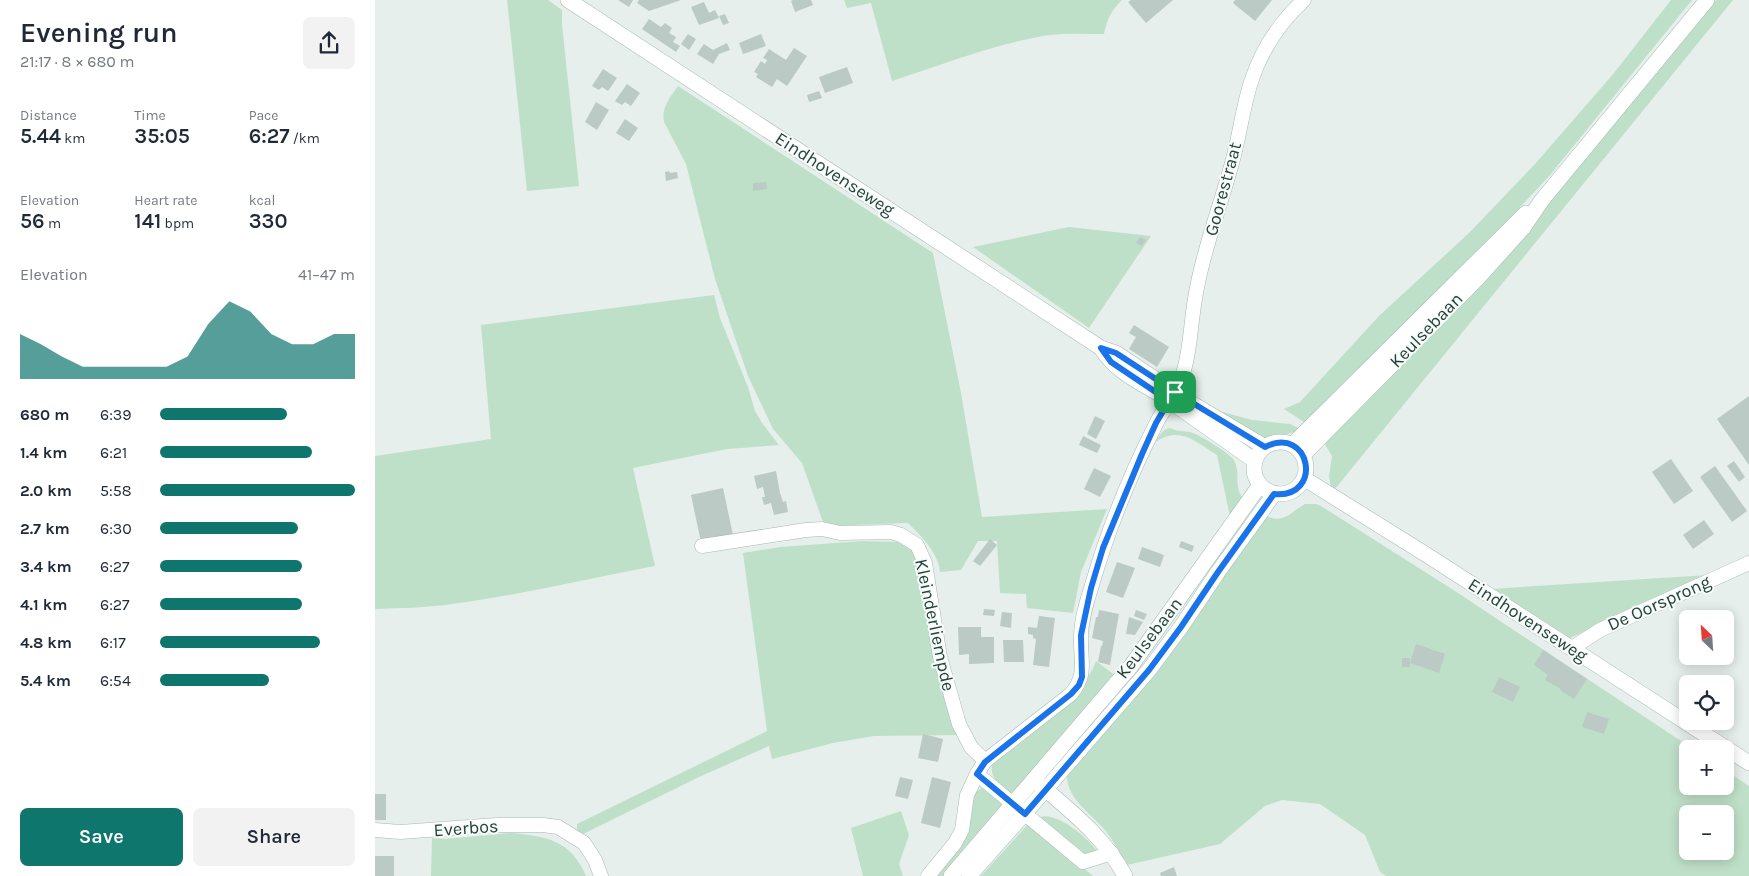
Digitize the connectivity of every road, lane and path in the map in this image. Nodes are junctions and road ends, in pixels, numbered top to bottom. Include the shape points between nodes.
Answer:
1 (568, 0) edge
2 (1303, 0) edge
3 (1707, 0) edge
4 (1172, 396) junction
5 (1265, 447) junction
6 (1298, 450) junction
7 (1255, 460) junction
8 (1305, 479) junction
9 (1260, 484) junction
10 (1274, 494) junction
11 (702, 546) dead end
12 (1749, 563) edge
13 (1572, 648) junction
14 (985, 762) junction
15 (1749, 763) edge
16 (977, 774) junction
17 (1039, 785) junction
18 (1013, 803) junction
19 (1025, 814) junction
20 (375, 830) edge
21 (1112, 853) junction
22 (601, 876) edge
23 (928, 876) edge
24 (951, 876) edge
25 (969, 876) edge
26 (1125, 876) edge

1 - 4 main road, Eindhovenseweg via 1101,348 1111,362
2 - 4 street, Goorestraat via 1263,52 1251,81 1198,281 1186,359
3 - 6 main road, Keulsebaan via 1542,200 1523,228 1477,279
4 - 5 main road, Eindhovenseweg
4 - 7 main road, Eindhovenseweg
4 - 14 street via 1142,454 1093,580 1081,635 1082,677 1079,685
5 - 6 main road via 1278,442
5 - 7 main road
6 - 8 main road via 1307,466
7 - 9 main road via 1255,476
8 - 10 main road via 1289,493
8 - 13 main road, Eindhovenseweg
9 - 10 main road
9 - 17 main road, Keulsebaan via 1131,666
10 - 17 main road, Keulsebaan via 1149,670
11 - 14 street, Kleinderliempde via 822,529 891,532 917,545 925,563 939,657 959,724 971,746
12 - 13 street, De Oorsprong via 1600,630
13 - 15 main road, Eindhovenseweg
14 - 16 street
16 - 18 street
16 - 23 street via 967,795 962,830
17 - 18 main road, Keulsebaan
17 - 19 main road, Keulsebaan
17 - 21 main road via 1090,828
18 - 19 street
18 - 24 main road, Keulsebaan
19 - 21 street via 1083,862
19 - 25 main road, Keulsebaan
20 - 22 street, Everbos via 399,832 497,825 558,827 584,843
21 - 26 main road

